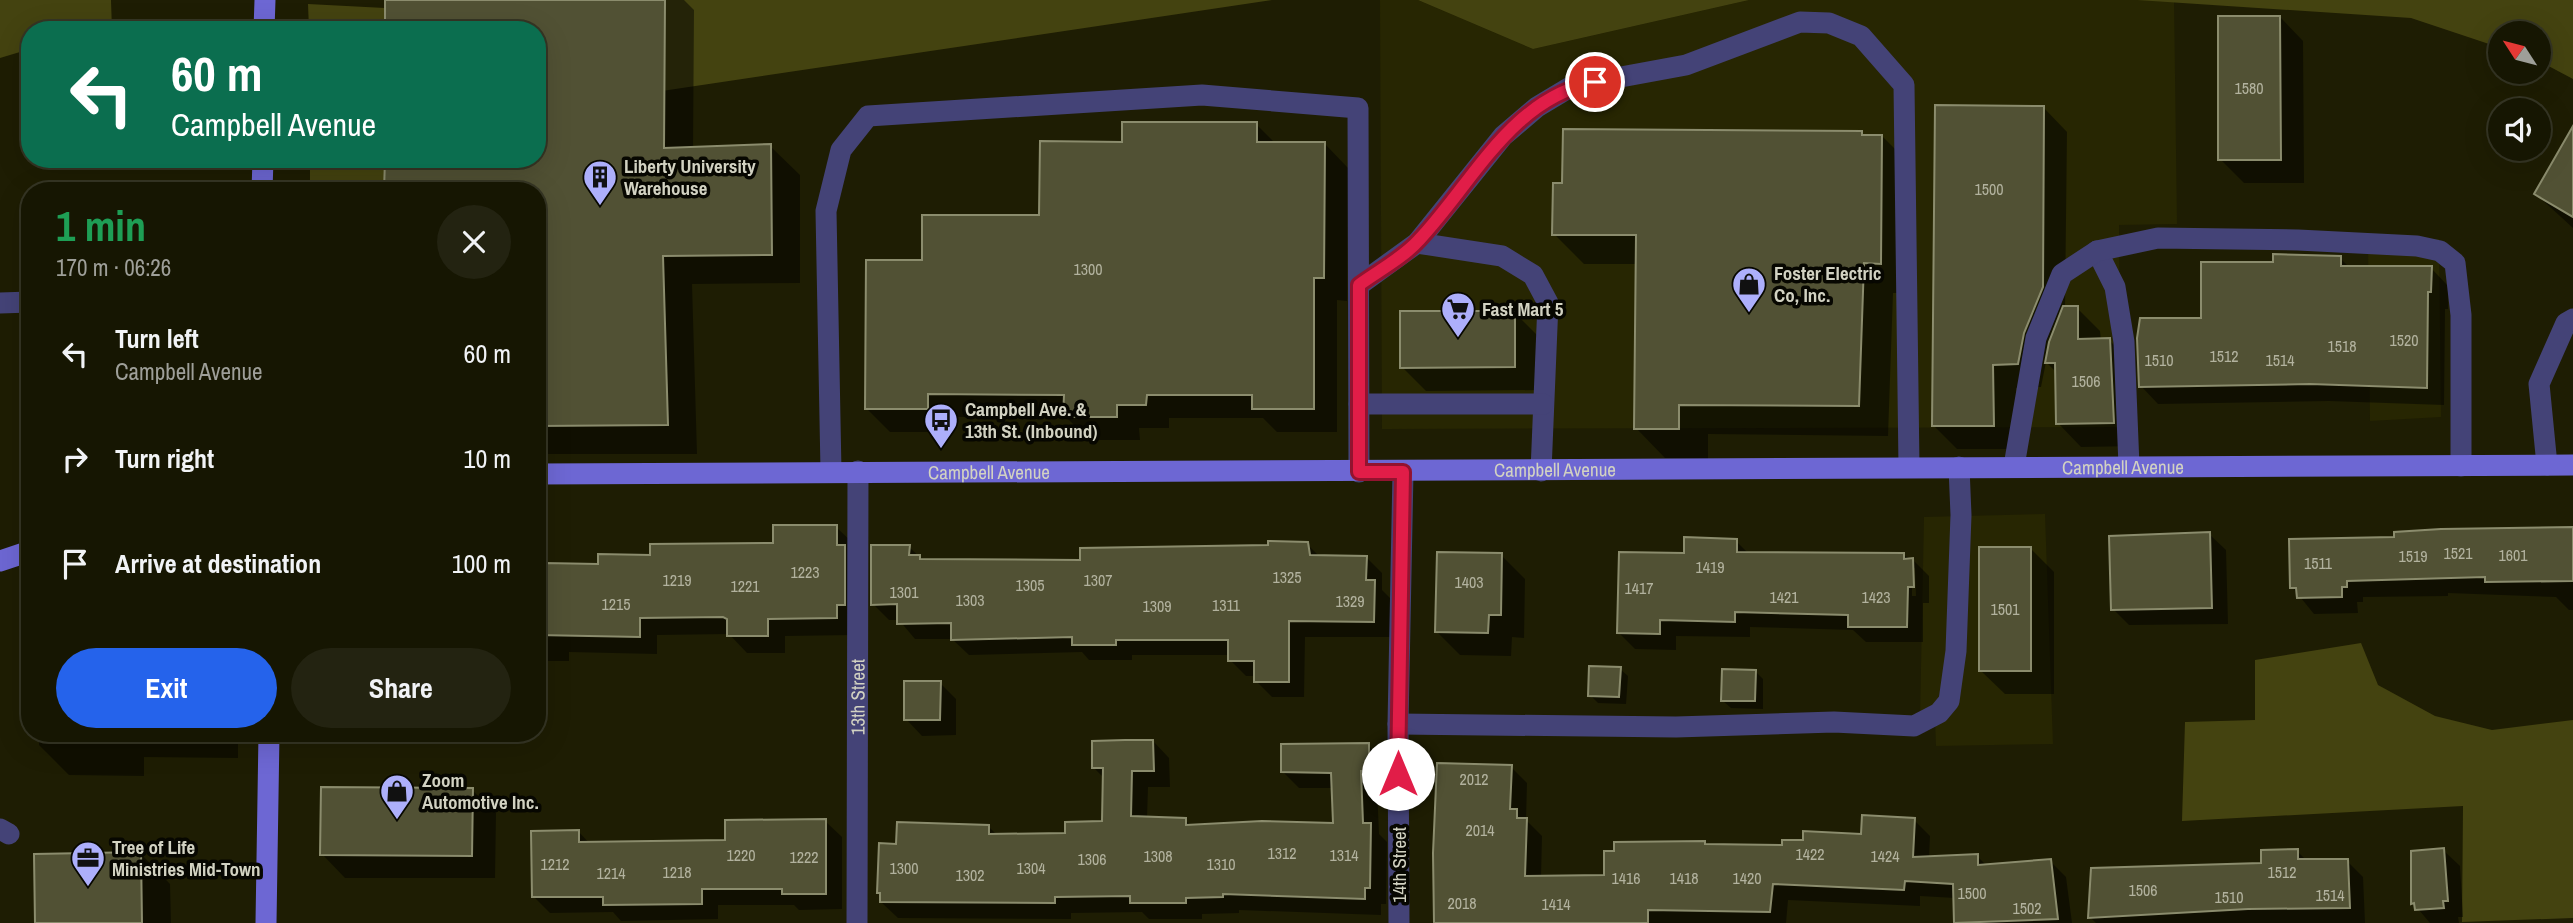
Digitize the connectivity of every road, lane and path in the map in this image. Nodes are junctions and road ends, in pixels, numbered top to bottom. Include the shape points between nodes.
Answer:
1 (265, 0) edge
2 (264, 21) edge
3 (1417, 243) junction
4 (2097, 250) junction
5 (1359, 285) junction
6 (21, 302) edge
7 (0, 303) edge
8 (2573, 319) edge
9 (1359, 404) junction
10 (1543, 404) junction
11 (2573, 465) edge
12 (2014, 466) junction
13 (2129, 466) junction
14 (2461, 466) junction
15 (2547, 466) junction
16 (1909, 467) junction
17 (1959, 467) junction
18 (831, 471) junction
19 (858, 471) junction
20 (1541, 471) junction
21 (1359, 472) junction
22 (1403, 472) junction
23 (546, 474) edge
24 (21, 554) edge
25 (0, 561) edge
26 (1398, 724) junction
27 (269, 742) edge
28 (266, 923) edge
29 (857, 923) edge
30 (1399, 923) edge

1 - 2 main road
3 - 5 street
3 - 10 street via 1502,256 1533,275 1548,303
3 - 16 street via 1503,136 1537,107 1572,86 1686,65 1800,22 1829,23 1861,36 1904,85
4 - 12 street via 2062,274 2036,338
4 - 13 street via 2115,287 2124,342
4 - 14 street via 2158,238 2298,240 2440,251 2455,263 2461,315
5 - 9 street
5 - 18 street via 1358,108 1202,95 868,116 841,150 826,211
6 - 7 street
8 - 15 street via 2566,323 2539,384
9 - 10 street
9 - 21 street
10 - 20 street
11 - 15 main road, Campbell Avenue
12 - 13 main road, Campbell Avenue
12 - 17 main road, Campbell Avenue
13 - 14 main road, Campbell Avenue
14 - 15 main road, Campbell Avenue
16 - 17 main road, Campbell Avenue
16 - 20 main road, Campbell Avenue
17 - 26 street via 1956,651 1949,701 1940,713 1914,726 1833,722 1676,727
18 - 19 main road, Campbell Avenue
18 - 23 main road, Campbell Avenue
19 - 21 main road, Campbell Avenue
19 - 29 street, 13th Street
20 - 22 main road, Campbell Avenue
21 - 22 main road, Campbell Avenue
22 - 26 street, 14th Street
24 - 25 main road
26 - 30 street, 14th Street
27 - 28 main road

